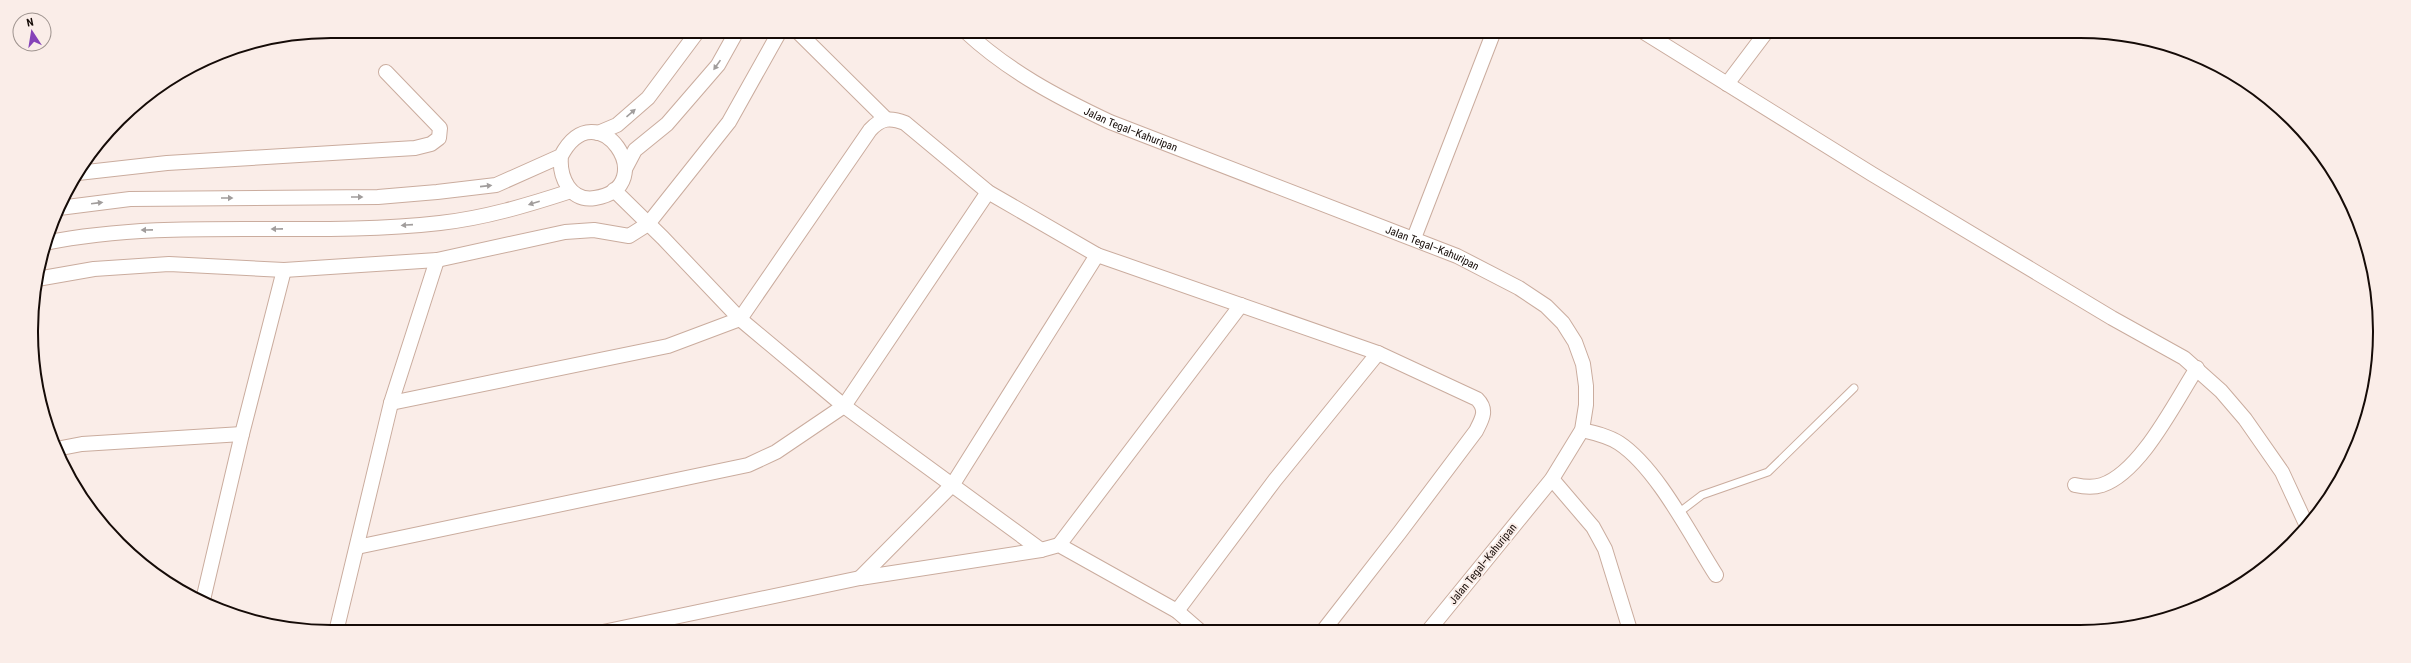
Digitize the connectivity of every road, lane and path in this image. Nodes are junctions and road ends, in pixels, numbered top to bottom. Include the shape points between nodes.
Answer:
1 (693, 38) edge
2 (733, 38) edge
3 (776, 38) edge
4 (804, 38) edge
5 (974, 38) edge
6 (1491, 38) edge
7 (1653, 38) edge
8 (1762, 38) edge
9 (386, 72) dead end
10 (1727, 84) junction
11 (886, 119) junction
12 (598, 133) junction
13 (561, 156) junction
14 (625, 170) junction
15 (84, 172) edge
16 (614, 190) junction
17 (572, 191) junction
18 (988, 192) junction
19 (66, 207) edge
20 (648, 224) junction
21 (1414, 238) junction
22 (52, 242) edge
23 (1097, 255) junction
24 (438, 260) junction
25 (284, 270) junction
26 (43, 278) edge
27 (1241, 305) junction
28 (740, 319) junction
29 (1378, 353) junction
30 (2196, 368) junction
31 (1854, 388) dead end
32 (391, 403) junction
33 (844, 406) junction
34 (1582, 430) junction
35 (242, 434) junction
36 (62, 448) edge
37 (1552, 479) junction
38 (953, 484) junction
39 (2075, 485) dead end
40 (1677, 514) junction
41 (2304, 520) edge
42 (1059, 545) junction
43 (357, 547) junction
44 (1041, 550) junction
45 (1716, 575) dead end
46 (860, 578) junction
47 (204, 596) edge
48 (1177, 611) junction
49 (338, 625) edge
50 (635, 625) edge
51 (1193, 625) edge
52 (1328, 625) edge
53 (1433, 625) edge
54 (1628, 625) edge

12 -> 1 street via 617,125 648,98
2 -> 14 street via 718,65 667,124 635,150
3 - 20 street via 729,122
4 - 11 street
5 - 21 street, Jalan Tegal–Kahuripan via 1010,68 1056,97 1110,122
6 - 21 street
7 - 10 street
8 - 10 street
9 - 15 street via 440,128 440,138 431,144 368,151 167,163
10 - 30 street via 2106,314 2171,349
11 - 18 street via 905,123
11 - 28 street via 877,122 870,130
12 - 13 street via 586,133 575,137 566,145
12 - 14 street via 610,138 619,146 624,157
13 - 17 street via 560,169 563,181
19 -> 13 street via 130,198 378,197 436,192 496,185
14 - 16 street via 623,178
16 - 17 street via 604,196 593,198 582,197
16 - 20 street
17 -> 22 street via 497,214 440,223 383,227 132,231
18 - 23 street
18 - 33 street
20 - 24 street via 629,236 594,230 565,232
20 - 28 street
21 - 34 street, Jalan Tegal–Kahuripan via 1457,256 1519,288 1546,306 1563,323 1575,342 1583,364 1586,399
23 - 27 street
23 - 38 street
24 - 25 street
24 - 32 street
25 - 26 street via 169,264 94,269
25 - 35 street
27 - 29 street
27 - 42 street
28 - 32 street via 668,346
28 - 33 street
29 - 48 street via 1275,480
29 - 52 street via 1477,399 1483,405 1484,412 1476,431
30 - 39 street via 2145,450 2122,474 2102,485
30 - 41 street via 2245,418 2282,472
31 - 40 lane via 1768,472 1702,495
32 - 43 street
33 - 38 street
33 - 43 street via 776,452 748,465
34 - 37 street, Jalan Tegal–Kahuripan
34 - 40 street via 1618,443 1633,455 1651,475
35 - 36 street via 82,444
35 - 47 street
37 - 53 street, Jalan Tegal–Kahuripan
37 - 54 street via 1593,527 1605,549
38 - 44 street
38 - 46 street
40 - 45 street
42 - 44 street
42 - 48 street
43 - 49 street
44 - 46 street
46 - 50 street
48 - 51 street

